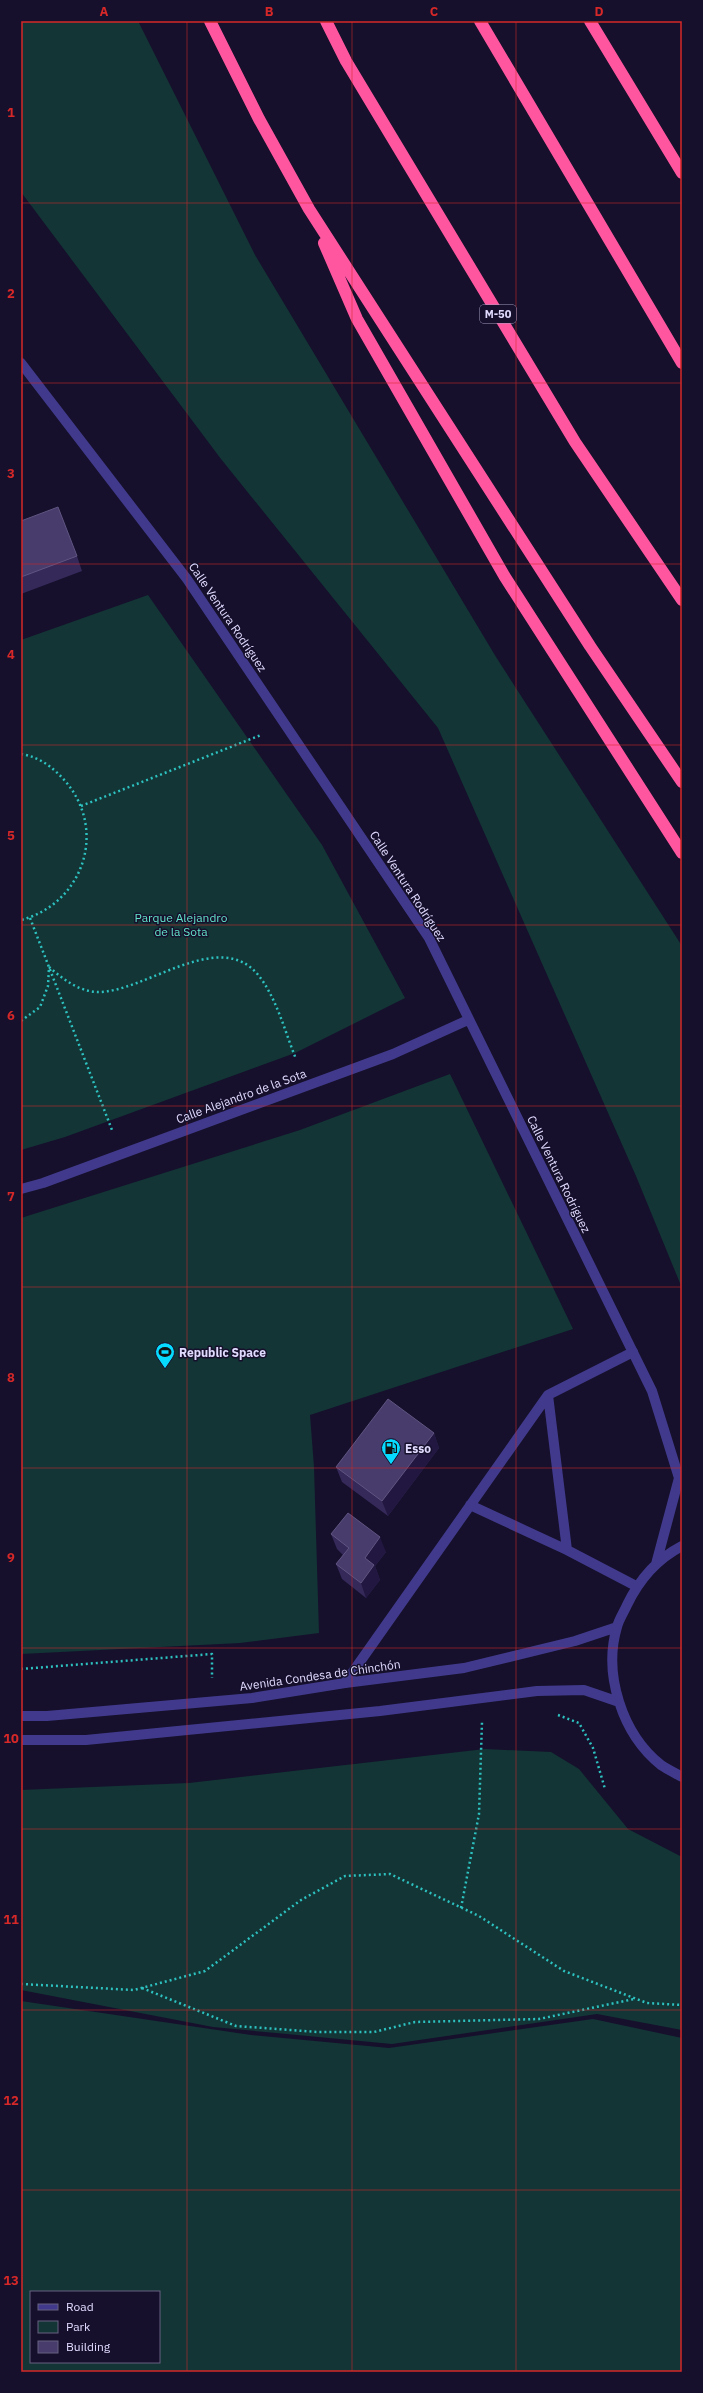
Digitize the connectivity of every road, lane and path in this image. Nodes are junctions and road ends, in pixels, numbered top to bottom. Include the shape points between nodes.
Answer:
1 (210, 21) edge
2 (326, 21) edge
3 (480, 21) edge
4 (590, 21) edge
5 (682, 173) edge
6 (309, 209) junction
7 (21, 362) edge
8 (682, 363) edge
9 (682, 600) edge
10 (261, 735) dead end
11 (21, 754) edge
12 (682, 782) edge
13 (80, 806) junction
14 (682, 853) edge
15 (30, 918) junction
16 (21, 920) edge
17 (49, 967) junction
18 (468, 1020) junction
19 (21, 1021) edge
20 (296, 1059) dead end
21 (112, 1130) dead end
22 (21, 1189) edge
23 (633, 1352) junction
24 (548, 1395) junction
25 (680, 1480) edge
26 (470, 1505) junction
27 (682, 1546) edge
28 (567, 1550) junction
29 (656, 1564) junction
30 (636, 1586) junction
31 (617, 1627) junction
32 (345, 1683) junction
33 (619, 1702) junction
34 (21, 1716) edge
35 (483, 1719) dead end
36 (21, 1740) edge
37 (682, 1777) edge
38 (461, 1908) junction
39 (21, 1984) edge
40 (142, 1988) junction
41 (635, 1998) junction
42 (682, 2005) edge

1 - 6 highway via 259,119
2 - 9 highway, M-50 via 346,61 575,442
3 - 8 highway
4 - 5 highway
6 - 12 highway via 590,646
6 - 14 highway via 357,319 502,570
7 - 18 street, Calle Ventura Rodríguez via 187,579 429,938
10 - 13 path
11 - 13 path via 33,756 57,771 75,793
13 - 15 path via 86,818 87,847 79,875 62,899
15 - 16 path
15 - 17 path
17 - 19 path via 48,986 40,1007
17 - 20 path via 67,982 96,992 136,984 203,959 222,956 234,960 250,968 267,988
17 - 21 path
18 - 22 street, Calle Alejandro de la Sota via 393,1054
18 - 23 street, Calle Ventura Rodríguez
23 - 24 street
23 - 25 street, Calle Ventura Rodríguez via 652,1391
24 - 26 street
24 - 28 street
25 - 29 street, Calle Ventura Rodríguez
26 - 28 street
26 - 32 street
27 - 29 street via 668,1553
28 - 30 street
29 - 30 street
30 - 31 street
31 - 32 street, Avenida Condesa de Chinchón via 575,1641 464,1668
31 - 33 street via 612,1665
32 - 34 street, Avenida Condesa de Chinchón via 252,1698 47,1716
33 - 36 street via 584,1690 537,1690 380,1711 86,1740
33 - 37 street via 635,1736 661,1764
35 - 38 path via 479,1814
38 - 40 path via 390,1874 346,1876 301,1900 205,1971
38 - 41 path via 479,1916 564,1971
39 - 40 path via 134,1990
40 - 41 path via 236,2026 318,2032 374,2032 415,2022 539,2019
41 - 42 path via 647,2003

